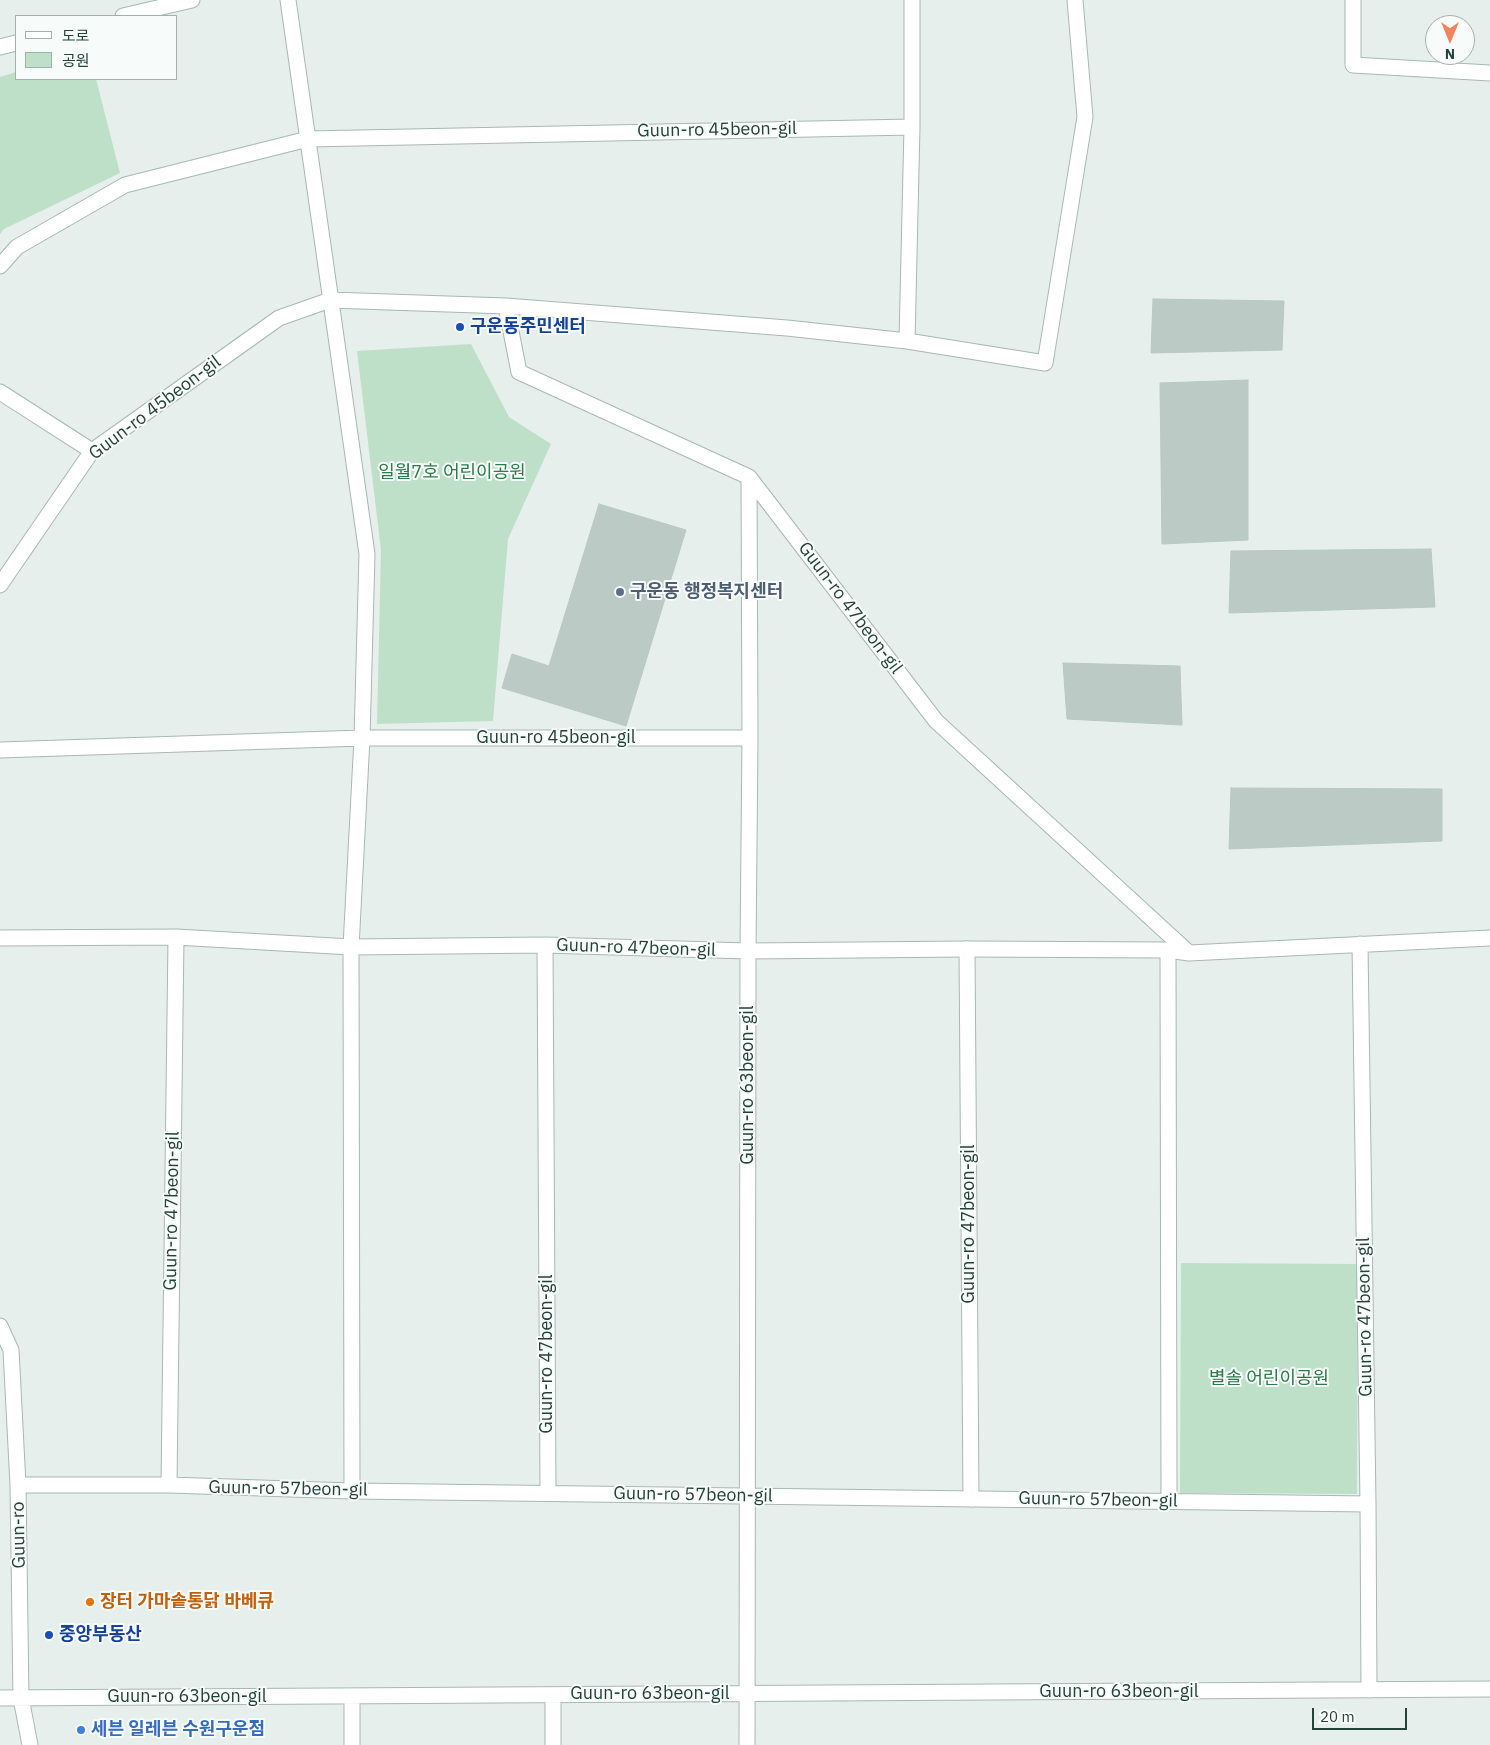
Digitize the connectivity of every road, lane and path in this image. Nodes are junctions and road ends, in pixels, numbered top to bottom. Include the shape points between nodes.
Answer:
1 (192, 0) edge
2 (288, 0) edge
3 (912, 0) edge
4 (1075, 0) edge
5 (1354, 0) edge
6 (128, 15) edge
7 (15, 43) edge
8 (0, 47) edge
9 (1490, 73) edge
10 (912, 127) junction
11 (308, 139) junction
12 (0, 266) edge
13 (330, 300) junction
14 (506, 306) junction
15 (907, 342) junction
16 (0, 392) edge
17 (92, 451) junction
18 (749, 477) junction
19 (0, 584) edge
20 (362, 738) junction
21 (750, 738) junction
22 (0, 750) edge
23 (176, 937) junction
24 (0, 938) edge
25 (1490, 938) edge
26 (1360, 944) junction
27 (545, 945) junction
28 (351, 948) junction
29 (967, 948) junction
30 (1168, 950) junction
31 (748, 951) junction
32 (1189, 953) junction
33 (0, 1326) edge
34 (18, 1485) junction
35 (169, 1485) junction
36 (352, 1491) junction
37 (548, 1492) junction
38 (748, 1496) junction
39 (971, 1499) junction
40 (1170, 1501) junction
41 (1368, 1504) junction
42 (1490, 1689) edge
43 (1369, 1690) junction
44 (748, 1694) junction
45 (553, 1695) junction
46 (352, 1696) junction
47 (0, 1698) edge
48 (21, 1698) junction
49 (30, 1745) edge
50 (352, 1745) edge
51 (553, 1745) edge
52 (747, 1745) edge

1 - 6 street
2 - 11 street
3 - 10 street
4 - 15 street, Guun-ro 45beon-gil via 1085,116 1045,363
5 - 9 street via 1353,65
7 - 8 street
10 - 11 street, Guun-ro 45beon-gil
10 - 15 street
11 - 12 street, Guun-ro 45beon-gil via 125,185 17,248
11 - 13 street
13 - 14 street, Guun-ro 45beon-gil
13 - 17 street, Guun-ro 45beon-gil via 278,318
13 - 20 street via 367,554
14 - 15 street, Guun-ro 45beon-gil via 787,328
14 - 18 street, Guun-ro 47beon-gil via 519,372
16 - 17 street
17 - 19 street, Guun-ro 45beon-gil
18 - 21 street, Guun-ro 63beon-gil
18 - 32 street, Guun-ro 47beon-gil via 936,721
20 - 21 street, Guun-ro 45beon-gil
20 - 22 street, Guun-ro 45beon-gil
20 - 28 street
21 - 31 street, Guun-ro 63beon-gil
23 - 24 street, Guun-ro 47beon-gil
23 - 28 street, Guun-ro 47beon-gil
23 - 35 street, Guun-ro 47beon-gil
25 - 26 street, Guun-ro 47beon-gil
26 - 32 street, Guun-ro 47beon-gil
26 - 41 street, Guun-ro 47beon-gil
27 - 28 street, Guun-ro 47beon-gil
27 - 31 street, Guun-ro 47beon-gil
27 - 37 street, Guun-ro 47beon-gil
28 - 36 street
29 - 30 street, Guun-ro 47beon-gil
29 - 31 street, Guun-ro 47beon-gil
29 - 39 street, Guun-ro 47beon-gil
30 - 32 street, Guun-ro 47beon-gil
30 - 40 street
31 - 38 street, Guun-ro 63beon-gil
33 - 34 street, Guun-ro via 11,1350
34 - 35 street, Guun-ro 57beon-gil
34 - 48 street, Guun-ro
35 - 36 street, Guun-ro 57beon-gil
36 - 37 street, Guun-ro 57beon-gil
37 - 38 street, Guun-ro 57beon-gil
38 - 39 street, Guun-ro 57beon-gil
38 - 44 street, Guun-ro 63beon-gil
39 - 40 street, Guun-ro 57beon-gil
40 - 41 street, Guun-ro 57beon-gil
41 - 43 street, Guun-ro 47beon-gil
42 - 43 street, Guun-ro 63beon-gil
43 - 44 street, Guun-ro 63beon-gil
44 - 45 street, Guun-ro 63beon-gil
44 - 52 street, Guun-ro 63beon-gil
45 - 46 street, Guun-ro 63beon-gil
45 - 51 street, Guun-ro 63beon-gil
46 - 48 street, Guun-ro 63beon-gil
46 - 50 street
47 - 48 street, Guun-ro 63beon-gil
48 - 49 street, Guun-ro

